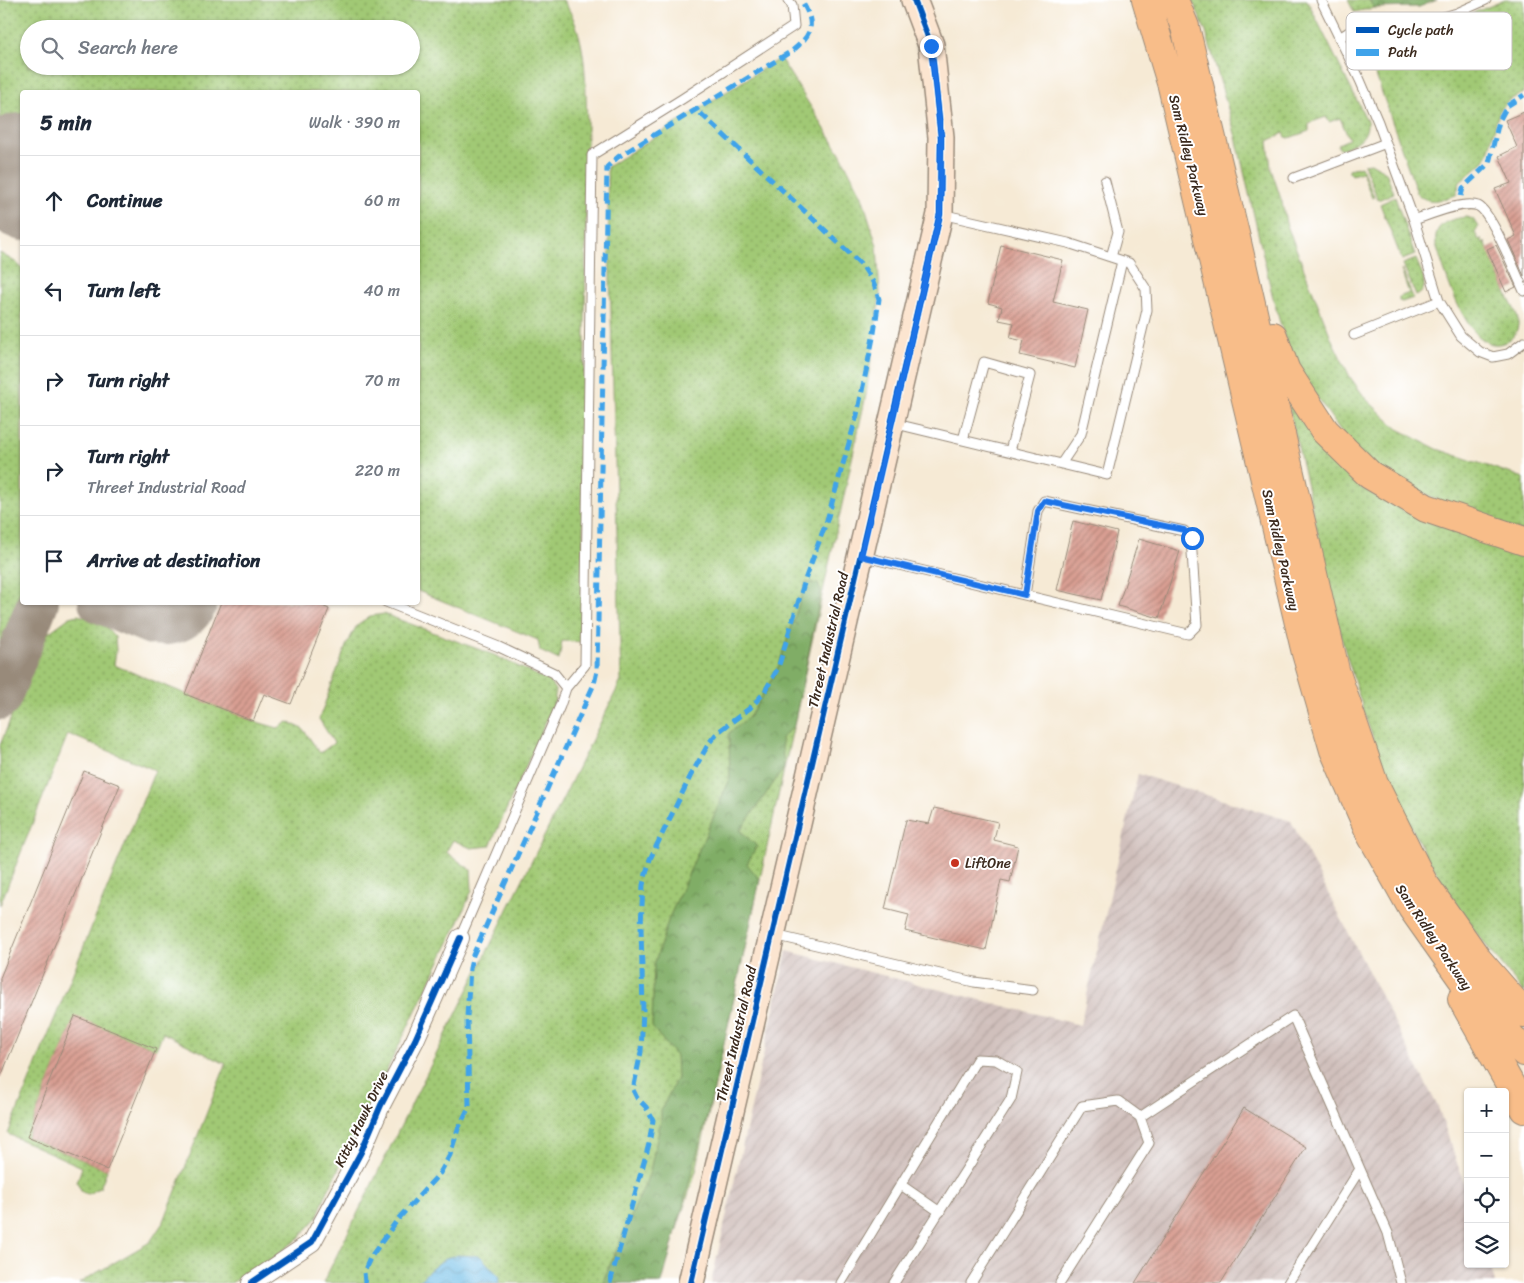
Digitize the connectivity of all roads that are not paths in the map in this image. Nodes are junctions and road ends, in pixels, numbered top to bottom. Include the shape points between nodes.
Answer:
1 (788, 0) edge
2 (914, 0) edge
3 (1146, 0) edge
4 (1174, 0) edge
5 (1320, 0) edge
6 (1486, 0) edge
7 (1459, 12) edge
8 (1346, 34) edge
9 (1339, 38) junction
10 (1346, 52) edge
11 (1355, 70) edge
12 (1386, 143) junction
13 (1294, 178) dead end
14 (1106, 181) dead end
15 (940, 214) junction
16 (1414, 220) junction
17 (1236, 238) junction
18 (1111, 258) junction
19 (1122, 261) junction
20 (1524, 291) edge
21 (1439, 301) junction
22 (1354, 335) dead end
23 (1524, 342) edge
24 (892, 422) junction
25 (963, 440) junction
26 (1010, 451) junction
27 (1061, 464) junction
28 (1524, 541) edge
29 (861, 556) junction
30 (1025, 595) junction
31 (394, 605) edge
32 (566, 688) junction
33 (1412, 908) junction
34 (772, 935) junction
35 (460, 938) joint
36 (1033, 990) dead end
37 (1524, 1013) edge
38 (1524, 1052) edge
39 (1524, 1109) edge
40 (1140, 1117) junction
41 (1360, 1169) junction
42 (901, 1185) junction
43 (940, 1212) junction
44 (251, 1283) edge
45 (691, 1283) edge
46 (841, 1283) edge
47 (894, 1283) edge
48 (971, 1283) edge
49 (1060, 1283) edge
50 (1288, 1283) edge
51 (1401, 1283) edge

1 - 32 lane via 792,6 794,26 592,156 585,665
2 - 15 street, Threet Industrial Road via 931,46 941,137
3 - 33 main road, Sam Ridley Parkway via 1172,86 1311,671 1334,750 1371,835
4 - 17 main road, Sam Ridley Parkway via 1185,27
5 - 9 lane
6 - 7 lane
8 - 9 lane
9 - 10 lane
11 - 12 lane
12 - 13 lane
12 - 16 lane
14 - 18 lane via 1118,232
15 - 18 lane via 1068,243
15 - 24 street, Threet Industrial Road
16 - 20 lane via 1465,204 1479,206 1488,216
16 - 21 lane
17 - 28 main road via 1286,371 1325,431 1370,475 1426,508
17 - 37 main road, Sam Ridley Parkway via 1335,670 1374,784 1424,882 1478,960
18 - 19 lane
19 - 27 lane via 1081,434
19 - 27 lane via 1129,263 1146,289 1147,310 1107,475
21 - 22 lane
21 - 23 lane via 1461,336 1480,352 1493,357 1508,354
24 - 25 lane
24 - 29 street, Threet Industrial Road
25 - 26 lane
25 - 26 lane via 984,362 1030,375
26 - 27 lane
29 - 30 lane
29 - 34 street, Threet Industrial Road
30 - 30 lane via 1188,634 1197,626 1192,538 1184,530 1044,501 1038,511
31 - 32 lane via 499,646 554,673
32 - 35 lane
33 - 38 main road, Sam Ridley Parkway via 1470,990
33 - 39 main road
34 - 36 lane via 974,982
34 - 45 street, Threet Industrial Road
35 - 44 street, Kitty Hawk Drive via 361,1152 312,1242
40 - 41 lane via 1293,1016
40 - 48 lane via 1118,1101 1082,1106
40 - 49 lane via 1149,1143
41 - 50 lane
41 - 51 lane via 1388,1233
42 - 43 lane
42 - 43 lane via 977,1059 996,1060 1017,1072 1011,1099
42 - 46 lane
43 - 47 lane

